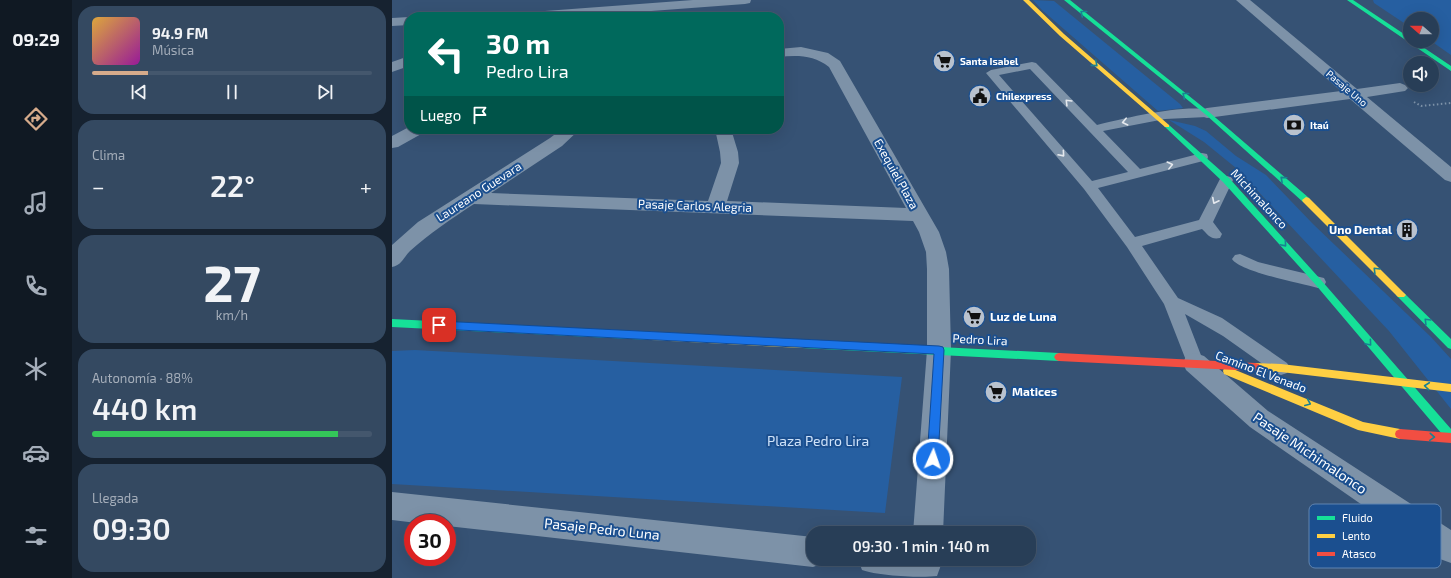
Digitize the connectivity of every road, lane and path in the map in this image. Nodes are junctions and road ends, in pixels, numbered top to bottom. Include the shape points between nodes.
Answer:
1 (557, 0) edge
2 (745, 0) edge
3 (1026, 0) edge
4 (1067, 0) edge
5 (1242, 0) edge
6 (1350, 0) edge
7 (709, 1) edge
8 (551, 12) edge
9 (574, 12) edge
10 (404, 21) edge
11 (392, 22) edge
12 (784, 53) edge
13 (404, 62) edge
14 (392, 68) edge
15 (1451, 69) edge
16 (1400, 88) dead end
17 (1353, 94) junction
18 (1408, 102) dead end
19 (1451, 103) edge
20 (1207, 113) junction
21 (1154, 116) junction
22 (1096, 129) junction
23 (408, 134) edge
24 (566, 134) edge
25 (724, 134) edge
26 (392, 143) edge
27 (1202, 157) junction
28 (1138, 174) junction
29 (1451, 176) edge
30 (1226, 180) junction
31 (1089, 186) junction
32 (470, 198) junction
33 (716, 207) junction
34 (919, 215) junction
35 (1204, 223) junction
36 (1215, 234) dead end
37 (1132, 243) junction
38 (1240, 259) dead end
39 (392, 260) edge
40 (1318, 282) junction
41 (1172, 302) junction
42 (392, 322) edge
43 (1451, 345) edge
44 (939, 350) junction
45 (1201, 363) junction
46 (1281, 368) junction
47 (1403, 383) junction
48 (1451, 388) edge
49 (1451, 438) edge
50 (1386, 504) edge
51 (392, 506) edge
52 (928, 526) edge
53 (1441, 541) edge
54 (1451, 548) edge
55 (806, 551) edge

1 - 8 street
2 - 7 street
3 -> 21 main road, Michimalonco
20 -> 4 main road
5 - 17 street, Pasaje Uno
6 - 15 main road
7 - 9 street
10 - 11 street
12 - 34 street, Exequiel Plaza via 810,52 826,57 835,64
13 - 14 street
16 - 17 street
17 - 20 street
17 - 29 street, Pasaje Uno
18 - 19 path via 1416,102 1421,106
20 - 21 lane
43 -> 20 main road via 1306,200
21 -> 22 lane
21 - 27 main road, Michimalonco
22 - 28 lane
22 -> 31 lane via 1032,65 991,73
23 - 26 street
24 - 32 street, Laureano Guevara
25 - 33 street via 730,163
28 -> 27 lane
27 - 30 main road, Michimalonco
28 - 31 lane
30 -> 35 lane
30 -> 40 main road, Michimalonco
31 - 37 lane
32 - 33 street, Pasaje Carlos Alegria
32 - 39 street, Laureano Guevara via 425,227 401,248
33 - 34 street, Pasaje Carlos Alegria
34 - 44 street, Exequiel Plaza via 936,252
35 - 36 lane
35 - 37 lane
37 - 41 lane
38 - 40 lane via 1254,266
40 -> 47 main road, Michimalonco
41 - 45 lane
41 - 46 lane via 1191,308 1221,325
42 - 44 main road, Pedro Lira
44 - 45 main road, Pedro Lira
44 - 52 street, Exequiel Plaza
45 - 46 main road, Camino El Venado
45 -> 49 main road, Camino El Venado via 1281,392 1362,427 1404,435
45 - 50 street, Pasaje Michimalonco via 1259,419
46 - 47 main road, Camino El Venado
48 -> 47 main road, Camino El Venado
47 - 49 main road, Michimalonco
51 - 55 street, Pasaje Pedro Luna
53 - 54 street, Pasaje Michimalonco

